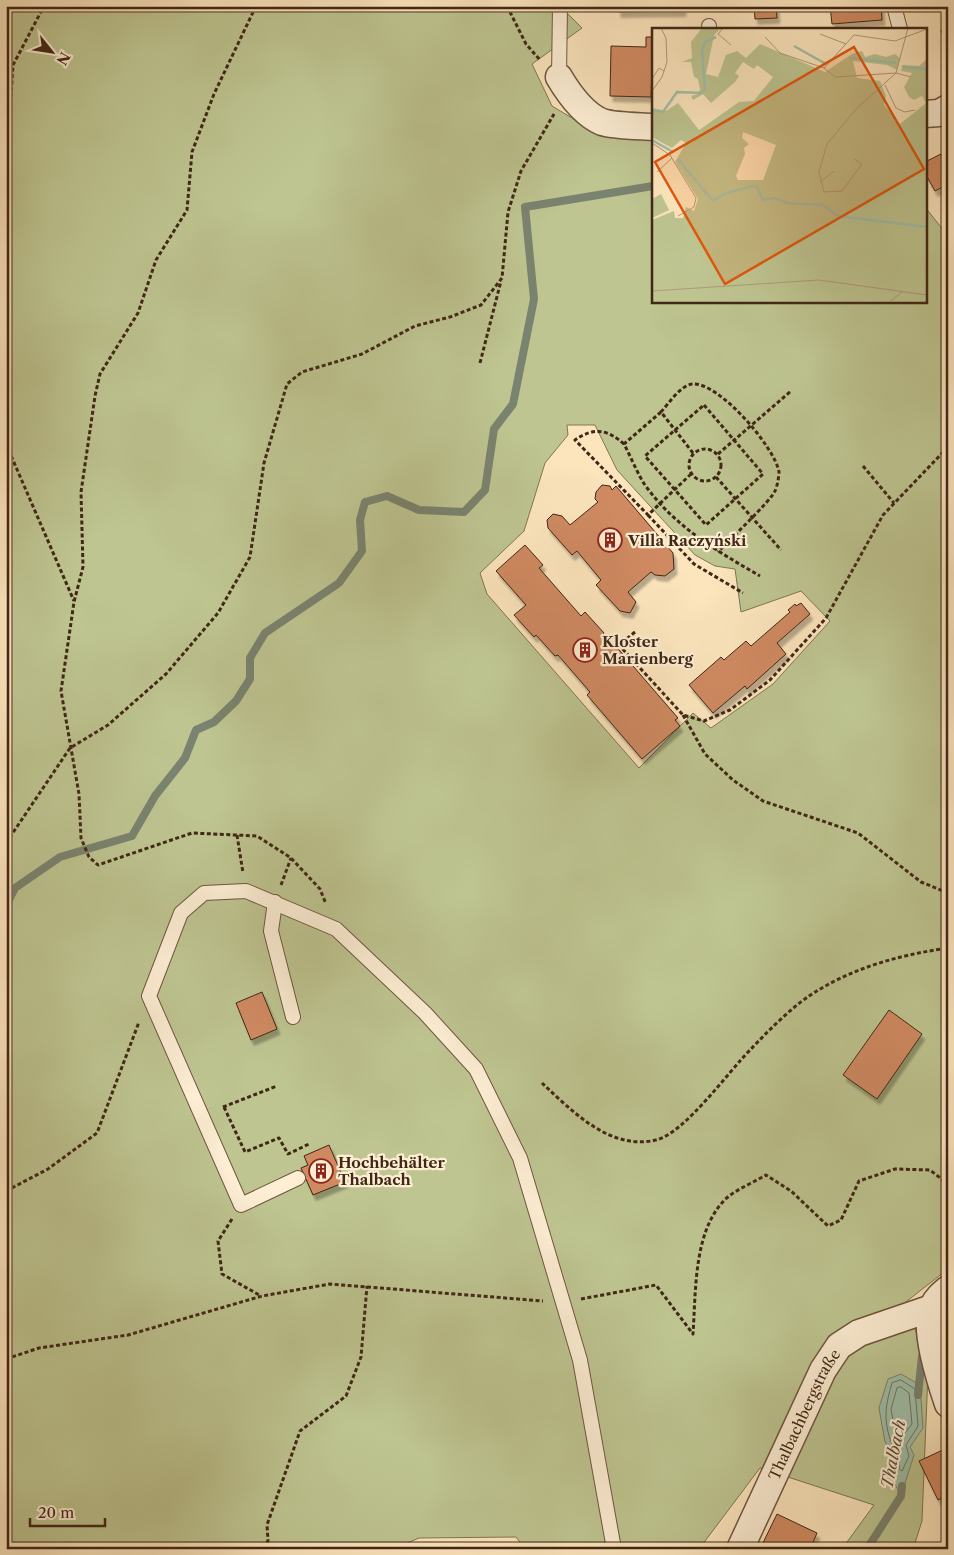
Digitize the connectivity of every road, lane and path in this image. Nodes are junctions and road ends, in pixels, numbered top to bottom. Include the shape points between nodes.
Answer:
1 (44, 6) edge
2 (256, 6) edge
3 (507, 6) edge
4 (560, 6) edge
5 (894, 6) edge
6 (900, 28) edge
7 (564, 85) junction
8 (948, 108) edge
9 (926, 114) edge
10 (652, 127) edge
11 (6, 169) edge
12 (502, 278) junction
13 (480, 363) dead end
14 (791, 391) dead end
15 (661, 412) junction
16 (751, 424) junction
17 (674, 430) junction
18 (735, 438) junction
19 (6, 444) edge
20 (624, 444) junction
21 (948, 447) edge
22 (693, 453) junction
23 (718, 454) junction
24 (11, 460) junction
25 (6, 465) edge
26 (863, 466) dead end
27 (691, 474) junction
28 (716, 477) junction
29 (674, 488) junction
30 (735, 499) junction
31 (659, 503) junction
32 (894, 503) junction
33 (648, 515) junction
34 (752, 516) junction
35 (781, 550) dead end
36 (718, 552) junction
37 (760, 576) dead end
38 (743, 594) dead end
39 (74, 602) junction
40 (635, 632) dead end
41 (683, 715) junction
42 (70, 748) junction
43 (237, 835) junction
44 (6, 843) edge
45 (291, 858) junction
46 (246, 891) junction
47 (948, 893) edge
48 (275, 902) junction
49 (336, 929) junction
50 (948, 948) edge
51 (149, 996) junction
52 (293, 1017) dead end
53 (542, 1083) dead end
54 (277, 1086) dead end
55 (224, 1107) junction
56 (202, 1116) junction
57 (309, 1144) dead end
58 (245, 1152) junction
59 (243, 1157) dead end
60 (298, 1178) dead end
61 (948, 1184) edge
62 (6, 1191) edge
63 (241, 1204) junction
64 (367, 1286) junction
65 (262, 1296) junction
66 (940, 1298) edge
67 (564, 1303) junction
68 (6, 1359) edge
69 (948, 1404) edge
70 (255, 1549) edge
71 (614, 1549) edge
72 (740, 1549) edge

1 - 11 path via 13,65
2 - 39 path via 214,94 192,152 187,210 156,260 138,313 100,374 80,492 83,567
3 - 7 path via 526,44
4 - 7 lane
5 - 6 lane
7 - 10 street via 584,109 602,122
7 - 12 path via 521,171 508,212
8 - 9 street
12 - 13 path
12 - 42 path via 481,305 415,326 362,354 302,372 287,384 264,462 250,557 218,614 166,674 108,725
14 - 16 path
15 - 16 path via 691,384 704,386
15 - 17 path
15 - 20 path
16 - 18 path
16 - 34 path via 772,452 779,473 775,492
17 - 18 path via 704,405
17 - 22 path
17 - 29 path via 645,456
18 - 23 path
18 - 30 path via 763,474
19 - 24 path
20 - 31 path via 644,484
20 - 33 path via 612,434 588,431 575,440
21 - 32 path
22 - 23 path via 701,448
22 - 27 path via 688,463
23 - 28 path via 722,461 721,472
24 - 25 path
24 - 39 path via 20,472
26 - 32 path
27 - 28 path via 698,480 708,481
27 - 29 path
28 - 30 path
29 - 30 path via 706,525
29 - 31 path
30 - 34 path
31 - 33 path
31 - 36 path
32 - 41 path via 883,515 826,618 770,680 730,710 704,721
33 - 38 path via 694,564
34 - 35 path
34 - 36 path
36 - 37 path
39 - 42 path via 61,691
40 - 41 path via 619,645
41 - 47 path via 705,754 733,780 763,801 858,833 921,882
42 - 43 path via 81,838 90,857 98,865 192,834
42 - 44 path
43 - 45 path via 257,836
43 - 46 path
45 - 48 path
45 - 49 path via 320,889
46 - 48 lane
46 - 51 lane via 204,893 181,913
48 - 49 lane
48 - 52 lane via 270,931
49 - 67 lane via 424,1013 476,1069 520,1158
50 - 53 path via 866,966 809,996 751,1049 674,1130 657,1140 639,1142 609,1135 576,1115
51 - 56 lane
51 - 62 path via 96,1133 48,1169
54 - 55 path
55 - 56 path
55 - 58 path
56 - 63 lane
57 - 58 path via 288,1154 279,1138
58 - 59 path
60 - 63 lane
61 - 67 path via 930,1170 896,1169 859,1181 841,1220 828,1226 791,1191 766,1175 729,1196 708,1222 698,1266 693,1334 656,1284
63 - 65 path via 218,1241 222,1274
64 - 65 path via 330,1284
64 - 67 path
64 - 70 path via 361,1357 346,1396 300,1431 267,1525 268,1541
65 - 68 path via 128,1335 39,1348
66 - 69 street via 930,1326 936,1366
66 - 72 street, Thalbachbergstraße via 859,1333 839,1346 823,1370
67 - 71 lane via 580,1360

